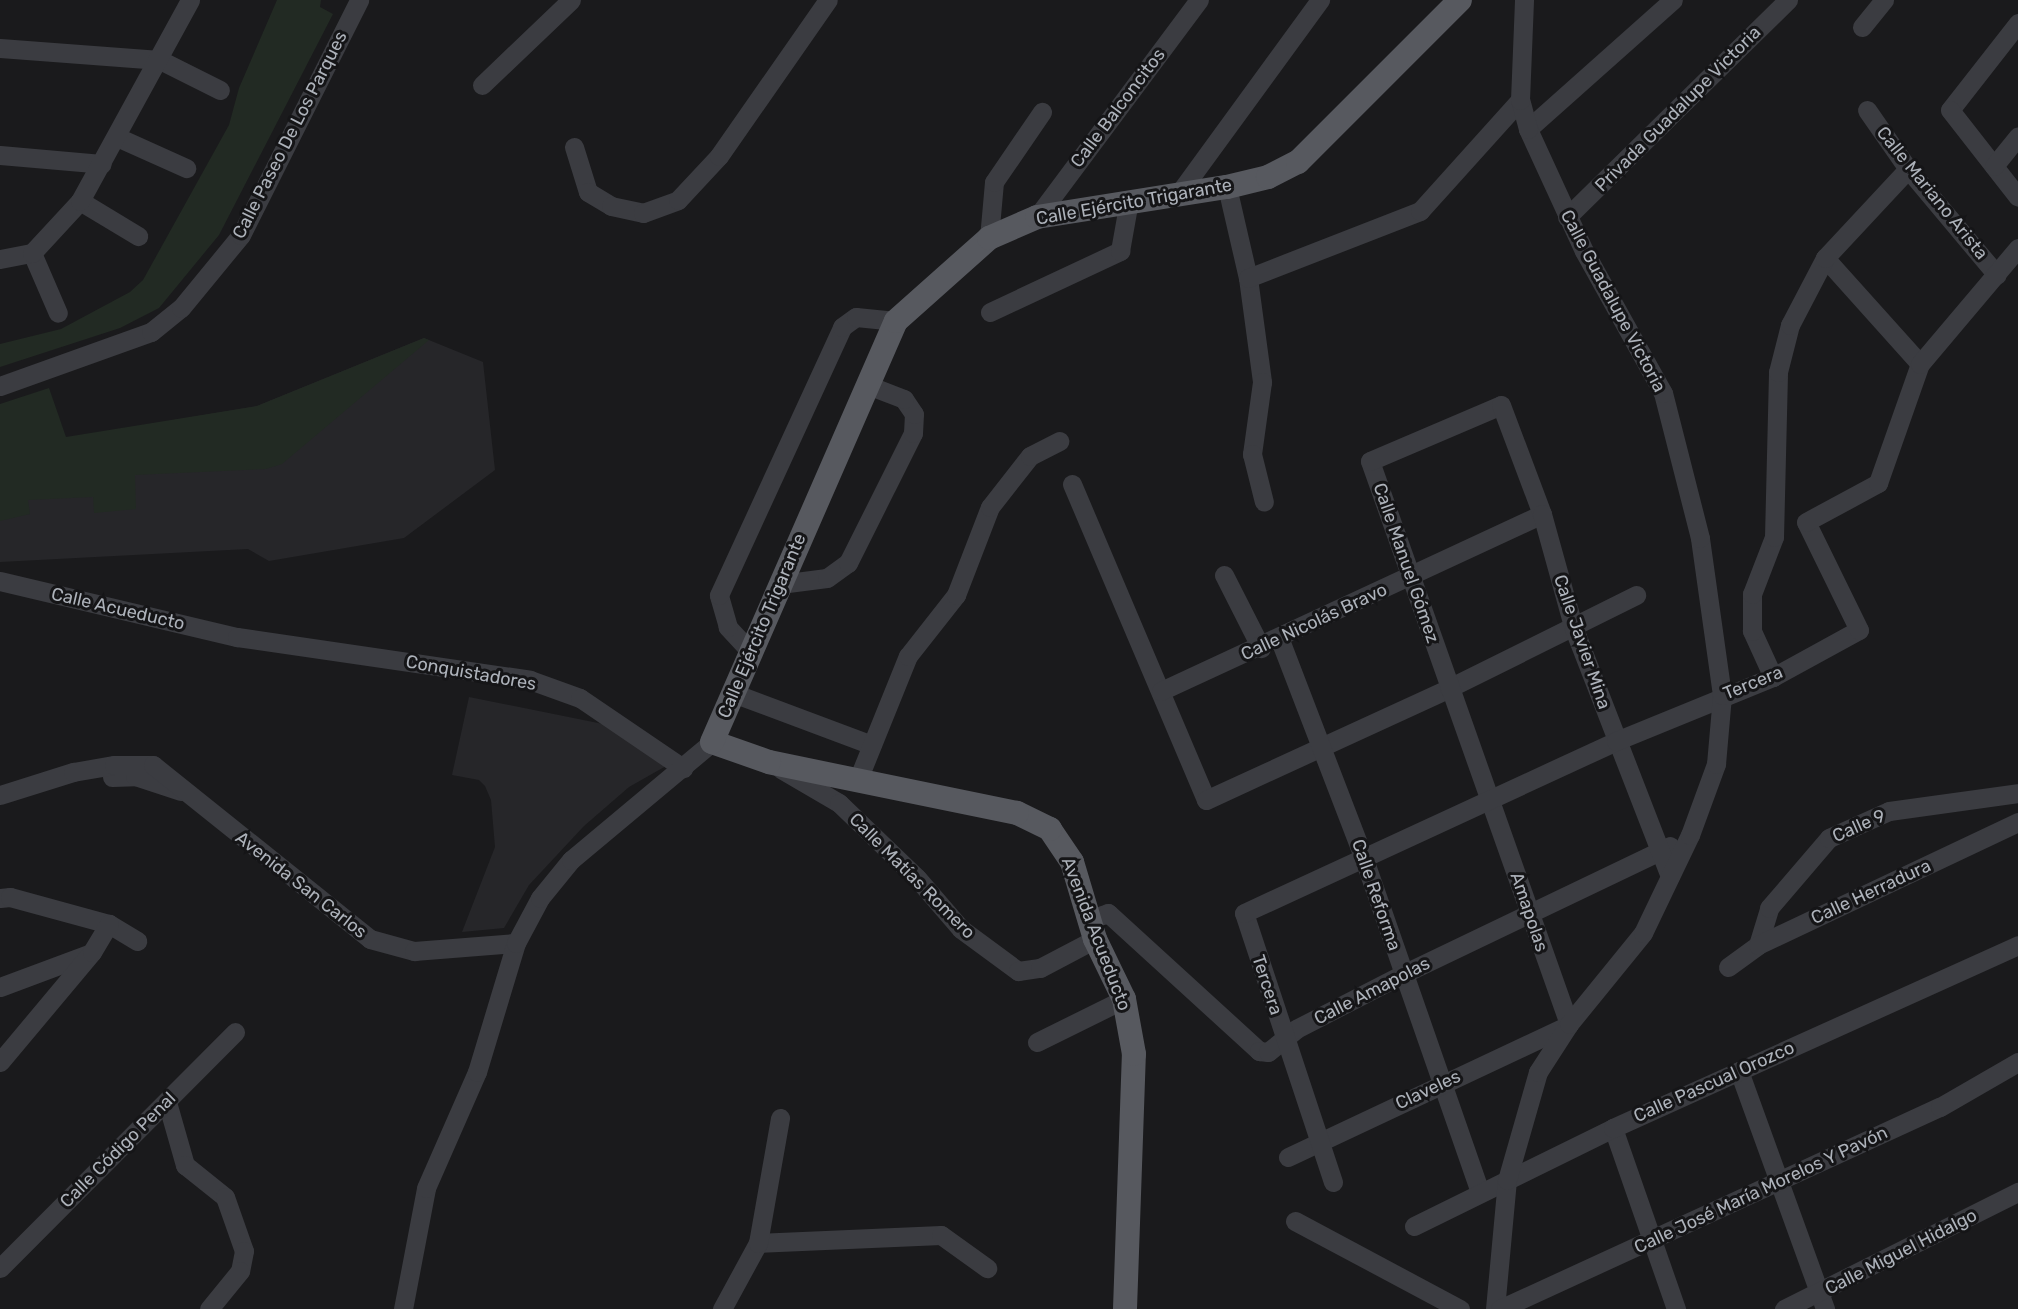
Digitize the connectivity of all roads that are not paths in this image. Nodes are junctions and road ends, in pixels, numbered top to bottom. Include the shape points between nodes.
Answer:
1 (190, 0) edge
2 (359, 0) edge
3 (571, 0) edge
4 (1199, 0) edge
5 (1321, 0) edge
6 (1460, 0) edge
7 (1524, 0) edge
8 (1673, 0) edge
9 (1788, 0) edge
10 (1884, 0) edge
11 (824, 7) edge
12 (2018, 23) edge
13 (1862, 26) dead end
14 (0, 48) edge
15 (160, 60) junction
16 (482, 85) dead end
17 (220, 90) dead end
18 (1520, 100) junction
19 (1867, 110) dead end
20 (1042, 112) dead end
21 (1528, 129) junction
22 (2018, 136) edge
23 (117, 137) junction
24 (574, 147) dead end
25 (0, 155) edge
26 (102, 164) junction
27 (1994, 166) junction
28 (186, 168) dead end
29 (1908, 169) junction
30 (1227, 187) junction
31 (1177, 196) junction
32 (2018, 197) edge
33 (80, 201) junction
34 (1128, 205) junction
35 (1037, 216) junction
36 (1567, 217) junction
37 (138, 236) dead end
38 (989, 238) junction
39 (2018, 248) edge
40 (32, 253) junction
41 (1825, 258) junction
42 (0, 259) edge
43 (1997, 275) junction
44 (1248, 278) junction
45 (990, 312) dead end
46 (58, 313) dead end
47 (896, 321) junction
48 (1920, 364) junction
49 (867, 385) junction
50 (0, 386) edge
51 (1501, 405) joint
52 (1059, 442) dead end
53 (1072, 484) dead end
54 (1264, 502) dead end
55 (1542, 514) junction
56 (1224, 575) dead end
57 (1413, 575) junction
58 (0, 581) edge
59 (780, 584) junction
60 (1636, 595) dead end
61 (1574, 629) junction
62 (237, 637) joint
63 (1280, 640) junction
64 (1261, 648) junction
65 (750, 652) junction
66 (1773, 677) junction
67 (1449, 688) junction
68 (1161, 691) junction
69 (733, 693) junction
70 (1722, 695) junction
71 (1616, 741) junction
72 (712, 742) junction
73 (872, 745) junction
74 (1322, 746) junction
75 (769, 762) junction
76 (683, 768) junction
77 (116, 771) junction
78 (857, 782) junction
79 (2018, 793) edge
80 (0, 795) edge
81 (1491, 799) junction
82 (0, 807) edge
83 (2018, 822) edge
84 (1690, 835) junction
85 (1660, 852) junction
86 (1364, 859) junction
87 (1670, 876) junction
88 (0, 898) edge
89 (1529, 916) junction
90 (109, 924) junction
91 (1093, 929) junction
92 (137, 941) dead end
93 (516, 943) junction
94 (1758, 945) junction
95 (2018, 945) edge
96 (92, 952) junction
97 (1728, 967) dead end
98 (1403, 974) junction
99 (0, 987) edge
100 (1124, 999) junction
101 (1569, 1024) junction
102 (235, 1031) dead end
103 (1285, 1039) junction
104 (1037, 1042) dead end
105 (0, 1062) edge
106 (2018, 1062) edge
107 (1739, 1071) junction
108 (1440, 1084) junction
109 (167, 1102) junction
110 (780, 1118) dead end
111 (1613, 1128) junction
112 (1318, 1142) junction
113 (1288, 1157) dead end
114 (1507, 1180) junction
115 (1334, 1182) dead end
116 (1779, 1183) junction
117 (1480, 1192) junction
118 (2018, 1192) edge
119 (1295, 1220) dead end
120 (1413, 1226) dead end
121 (1651, 1240) junction
122 (758, 1242) junction
123 (0, 1268) edge
124 (987, 1268) dead end
125 (1822, 1301) edge
126 (209, 1309) edge
127 (403, 1309) edge
128 (722, 1309) edge
129 (1125, 1309) edge
130 (1460, 1309) edge
131 (1497, 1309) edge
132 (1676, 1309) edge
133 (1784, 1309) edge

1 - 15 street
2 - 50 street, Calle Paseo De Los Parques via 241,235 181,308 151,332
3 - 16 street
4 - 35 street, Calle Balconcitos
5 - 31 street
6 - 30 main road, Calle Ejército Trigarante via 1298,162 1268,177
7 - 18 street, Calle Guadalupe Victoria
8 - 21 street
9 - 36 street, Privada Guadalupe Victoria
10 - 13 street
11 - 24 street via 719,156 678,200 643,213 611,206 588,192
12 - 27 street via 1950,110
14 - 15 street
15 - 17 street
15 - 23 street
18 - 21 street, Calle Guadalupe Victoria
18 - 44 street via 1420,211
19 - 29 street, Calle Mariano Arista
20 - 38 street via 994,182
21 - 36 street, Calle Guadalupe Victoria
22 - 27 street
23 - 26 street
23 - 28 street
25 - 26 street
26 - 33 street
27 - 32 street
29 - 41 street
29 - 43 street, Calle Mariano Arista
30 - 31 main road, Calle Ejército Trigarante
30 - 44 street
31 - 34 main road, Calle Ejército Trigarante
33 - 37 street
33 - 40 street
34 - 35 main road, Calle Ejército Trigarante
34 - 45 street via 1120,251
35 - 38 main road, Calle Ejército Trigarante
36 - 70 street, Calle Guadalupe Victoria via 1663,393 1700,538
38 - 47 main road, Calle Ejército Trigarante
39 - 43 street
40 - 42 street
40 - 46 street
41 - 48 street
41 - 66 street via 1790,325 1778,372 1774,537 1752,594 1752,631
43 - 48 street
44 - 54 street via 1262,382 1252,454
47 - 49 main road, Calle Ejército Trigarante
47 - 65 street via 856,317 842,327 719,594 728,627
48 - 66 street, Tercera via 1878,483 1807,522 1858,630
49 - 59 main road, Calle Ejército Trigarante
49 - 59 street via 904,399 915,414 913,433 848,563 827,578
51 - 55 street, Calle Javier Mina
51 - 57 street, Calle Manuel Gómez via 1370,461
52 - 73 street via 1030,456 990,507 956,594 908,656
53 - 68 street
55 - 57 street, Calle Nicolás Bravo
55 - 61 street, Calle Javier Mina
56 - 64 street
57 - 63 street, Calle Nicolás Bravo
57 - 67 street, Calle Manuel Gómez
58 - 62 street, Calle Acueducto
59 - 65 main road, Calle Ejército Trigarante
60 - 61 street
61 - 67 street
61 - 71 street, Calle Javier Mina
62 - 76 street, Conquistadores via 530,680 580,698
63 - 64 street, Calle Nicolás Bravo
63 - 74 street, Calle Reforma
64 - 68 street, Calle Nicolás Bravo
65 - 69 main road, Calle Ejército Trigarante
66 - 70 street, Tercera
67 - 74 street
67 - 81 street, Calle Manuel Gómez
68 - 74 street via 1206,800
69 - 72 main road, Calle Ejército Trigarante
69 - 73 street
70 - 71 street, Tercera
70 - 84 street, Calle Guadalupe Victoria via 1716,764
71 - 81 street, Tercera
71 - 85 street, Calle Javier Mina
72 - 75 main road, Avenida Acueducto
72 - 76 street
73 - 78 street
74 - 86 street, Calle Reforma
75 - 78 main road, Avenida Acueducto
75 - 91 street, Calle Matías Romero via 839,803 917,878 961,929 1018,971 1040,968
76 - 93 street via 571,860 540,898
77 - 80 street, Avenida San Carlos
77 - 82 street, Avenida San Carlos
77 - 93 street, Avenida San Carlos via 153,765 370,939 414,951
78 - 91 main road, Avenida Acueducto via 1017,813 1050,829 1072,862
79 - 94 street, Calle 9 via 1889,811 1829,838 1769,908
81 - 86 street, Tercera
81 - 89 street, Amapolas
83 - 94 street, Calle Herradura
84 - 85 street, Calle Amapolas
84 - 87 street, Calle Guadalupe Victoria
85 - 87 street, Calle Javier Mina
85 - 89 street, Calle Amapolas
86 - 98 street, Calle Reforma
86 - 103 street, Tercera via 1244,913
87 - 101 street, Calle Guadalupe Victoria via 1643,933
88 - 90 street
89 - 98 street, Calle Amapolas
89 - 101 street, Amapolas
90 - 92 street
90 - 96 street
91 - 100 main road, Avenida Acueducto
91 - 103 street, Calle Amapolas via 1108,913 1259,1051 1268,1052
93 - 127 street via 477,1072 426,1188
94 - 97 street, Calle Herradura
95 - 107 street, Calle Pascual Orozco
96 - 99 street
96 - 105 street
98 - 103 street, Calle Amapolas
98 - 108 street, Calle Reforma
100 - 104 street
100 - 129 main road, Avenida Acueducto via 1134,1054
101 - 108 street, Claveles
101 - 114 street, Calle Guadalupe Victoria via 1538,1072
102 - 109 street, Calle Código Penal
103 - 112 street, Tercera
106 - 116 street, Calle José María Morelos Y Pavón via 1940,1107
107 - 111 street, Calle Pascual Orozco
107 - 116 street
108 - 112 street, Claveles
108 - 117 street, Calle Reforma
109 - 123 street, Calle Código Penal
109 - 126 street via 185,1165 225,1197 244,1251 240,1271
110 - 122 street
111 - 114 street, Calle Pascual Orozco
111 - 121 street
112 - 113 street, Claveles
112 - 115 street, Tercera
114 - 117 street, Calle Pascual Orozco
114 - 131 street, Calle Guadalupe Victoria
116 - 121 street, Calle José María Morelos Y Pavón
116 - 125 street
117 - 120 street, Calle Pascual Orozco
118 - 125 street, Calle Miguel Hidalgo
119 - 130 street
121 - 131 street, Calle José María Morelos Y Pavón
121 - 132 street
122 - 124 street via 941,1235
122 - 128 street
125 - 133 street, Calle Miguel Hidalgo

